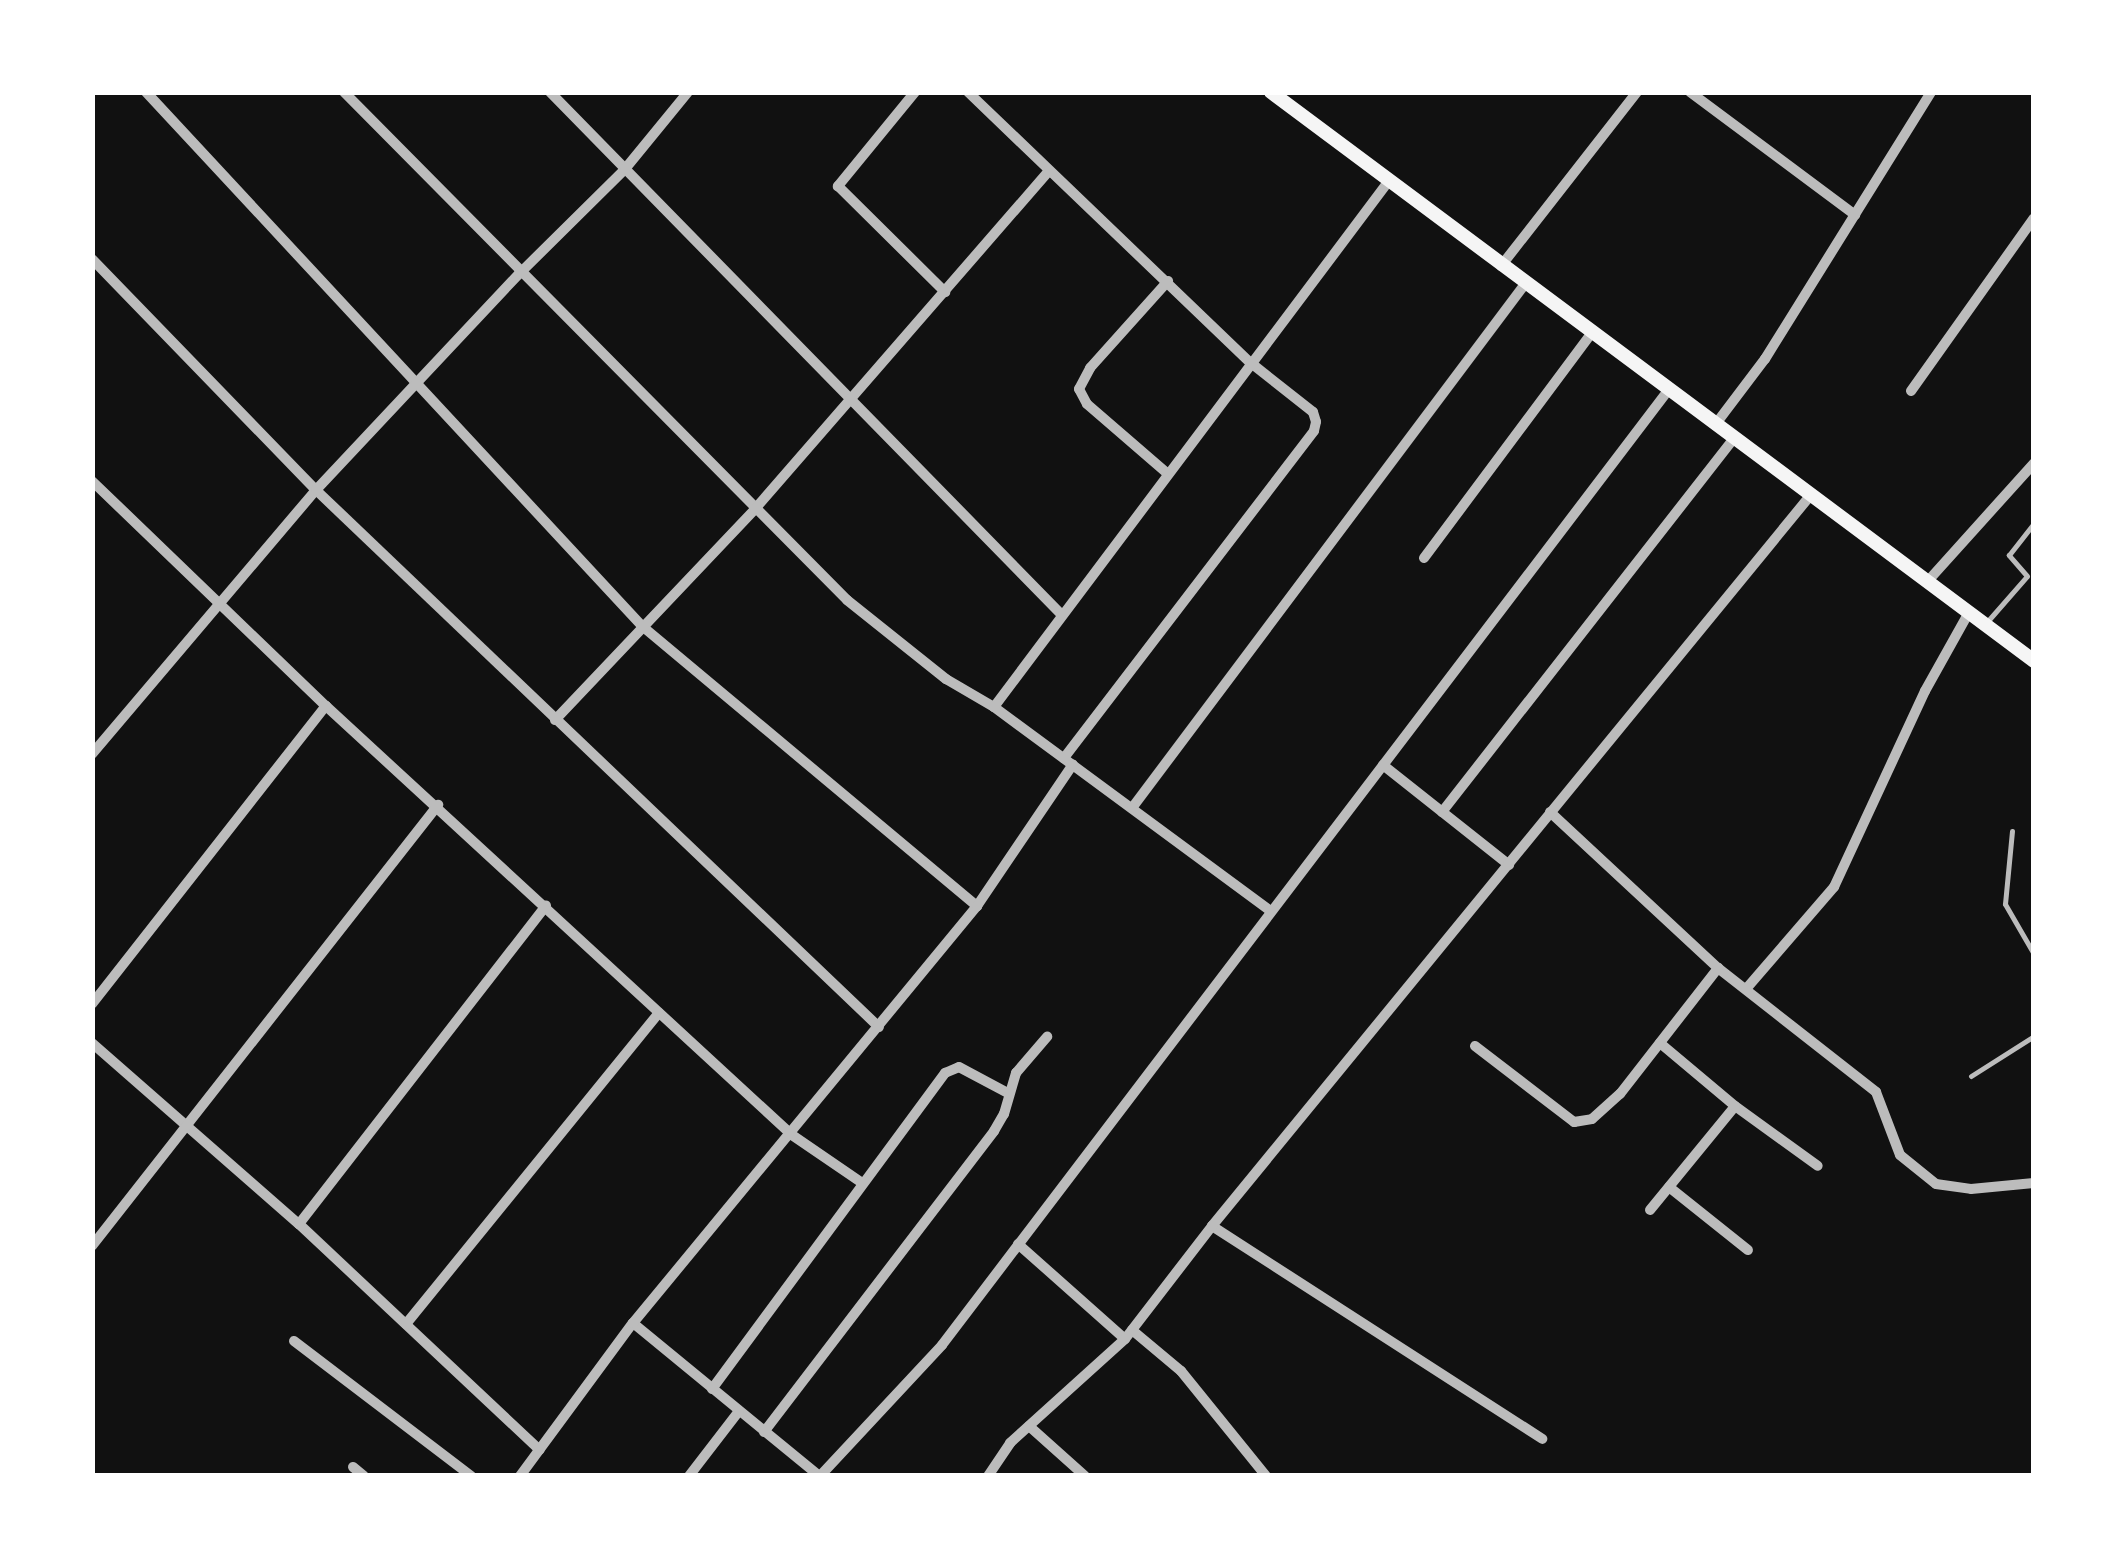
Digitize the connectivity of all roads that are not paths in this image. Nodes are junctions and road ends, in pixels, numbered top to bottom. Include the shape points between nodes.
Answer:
1 (146, 92) edge
2 (344, 92) edge
3 (550, 92) edge
4 (688, 92) edge
5 (915, 92) edge
6 (968, 92) edge
7 (1271, 92) edge
8 (1637, 92) edge
9 (1690, 92) edge
10 (1931, 92) edge
11 (625, 169) junction
12 (1049, 171) junction
13 (1388, 182) junction
14 (1855, 215) junction
15 (2034, 218) edge
16 (92, 259) edge
17 (1501, 266) junction
18 (519, 274) junction
19 (1168, 281) junction
20 (1524, 284) junction
21 (946, 292) junction
22 (1591, 334) junction
23 (1251, 363) junction
24 (414, 383) junction
25 (1911, 391) dead end
26 (1667, 392) junction
27 (851, 400) junction
28 (1715, 425) junction
29 (1733, 439) junction
30 (2034, 463) edge
31 (1168, 474) junction
32 (92, 481) edge
33 (316, 490) junction
34 (1809, 496) junction
35 (754, 508) junction
36 (2034, 523) edge
37 (1424, 558) dead end
38 (2027, 576) junction
39 (2034, 581) edge
40 (1927, 582) junction
41 (221, 600) junction
42 (1061, 614) junction
43 (1968, 614) junction
44 (1984, 625) junction
45 (642, 626) junction
46 (2034, 661) edge
47 (326, 706) junction
48 (994, 706) junction
49 (555, 720) junction
50 (92, 754) edge
51 (1068, 761) junction
52 (1383, 765) junction
53 (438, 806) junction
54 (1132, 808) junction
55 (1442, 812) junction
56 (1550, 812) junction
57 (2012, 831) dead end
58 (1509, 865) junction
59 (546, 906) junction
60 (977, 906) junction
61 (1272, 912) junction
62 (2034, 954) edge
63 (1718, 968) junction
64 (1746, 989) junction
65 (92, 1004) edge
66 (659, 1013) junction
67 (879, 1027) junction
68 (2034, 1036) edge
69 (1046, 1037) dead end
70 (92, 1043) edge
71 (1660, 1043) junction
72 (1475, 1046) dead end
73 (1971, 1076) dead end
74 (1008, 1093) junction
75 (1734, 1106) junction
76 (183, 1127) junction
77 (792, 1135) junction
78 (1818, 1166) dead end
79 (861, 1182) junction
80 (2034, 1183) edge
81 (1669, 1187) junction
82 (1650, 1210) dead end
83 (300, 1224) junction
84 (1212, 1226) junction
85 (1018, 1244) junction
86 (92, 1246) edge
87 (1748, 1250) dead end
88 (406, 1324) junction
89 (634, 1324) junction
90 (1128, 1335) junction
91 (294, 1340) dead end
92 (712, 1389) junction
93 (739, 1411) junction
94 (1029, 1426) junction
95 (764, 1432) junction
96 (1542, 1439) dead end
97 (540, 1450) junction
98 (352, 1467) dead end
99 (364, 1476) edge
100 (471, 1476) edge
101 (520, 1476) edge
102 (689, 1476) edge
103 (819, 1476) edge
104 (988, 1476) edge
105 (1084, 1476) edge
106 (1266, 1476) edge

1 - 24 street
2 - 18 street
3 - 11 street
4 - 11 street
5 - 21 street via 838,186
6 - 12 street
7 - 13 main road
8 - 17 street
9 - 14 street
10 - 14 street
11 - 18 street
11 - 27 street
12 - 19 street
12 - 21 street
13 - 17 main road
13 - 23 street
14 - 28 street via 1766,359
15 - 25 street
16 - 33 street
17 - 20 main road
18 - 24 street
18 - 35 street
19 - 23 street
19 - 31 street via 1079,389 1087,404
20 - 22 main road
20 - 54 street
21 - 27 street
22 - 26 main road
22 - 37 street
23 - 31 street
23 - 51 street via 1313,412 1314,430
24 - 33 street
24 - 45 street
26 - 28 main road
26 - 52 street
27 - 35 street
27 - 42 street
28 - 29 main road
29 - 34 main road
29 - 55 street
30 - 40 street
31 - 42 street
32 - 41 street
33 - 41 street
33 - 49 street
34 - 40 main road
34 - 56 street
35 - 45 street
35 - 48 street via 847,600 946,679
36 - 38 lane via 2009,555
38 - 39 lane
38 - 44 lane
40 - 43 main road
41 - 47 street
41 - 50 street
42 - 48 street
43 - 44 main road
43 - 64 street via 1924,691 1834,887
44 - 46 main road
45 - 49 street
45 - 60 street
47 - 53 street
47 - 65 street
48 - 51 street
49 - 67 street
51 - 54 street
51 - 60 street
52 - 55 street
52 - 61 street
53 - 59 street
53 - 76 street
54 - 61 street
55 - 58 street
56 - 58 street
56 - 63 street
57 - 62 lane via 2005,904
58 - 84 street
59 - 66 street
59 - 83 street
60 - 67 street
61 - 85 street
63 - 64 street
63 - 71 street
64 - 80 street via 1876,1092 1900,1155 1936,1184 1971,1189
66 - 77 street
66 - 88 street
67 - 77 street
68 - 73 lane
69 - 74 street
70 - 76 street
71 - 72 street via 1620,1094 1592,1119 1574,1122
71 - 75 street
74 - 79 street via 950,1068
74 - 95 street via 994,1131
75 - 78 street
75 - 81 street
76 - 83 street
76 - 86 street
77 - 79 street
77 - 89 street
79 - 92 street
81 - 82 street
81 - 87 street
83 - 88 street
84 - 90 street
84 - 96 street
85 - 90 street
85 - 103 street via 916,1375
88 - 97 street
89 - 92 street
89 - 97 street
90 - 94 street
90 - 106 street via 1181,1370
91 - 100 street
92 - 93 street
93 - 95 street
93 - 102 street
94 - 104 street
94 - 105 street
95 - 103 street
97 - 101 street
98 - 99 street

